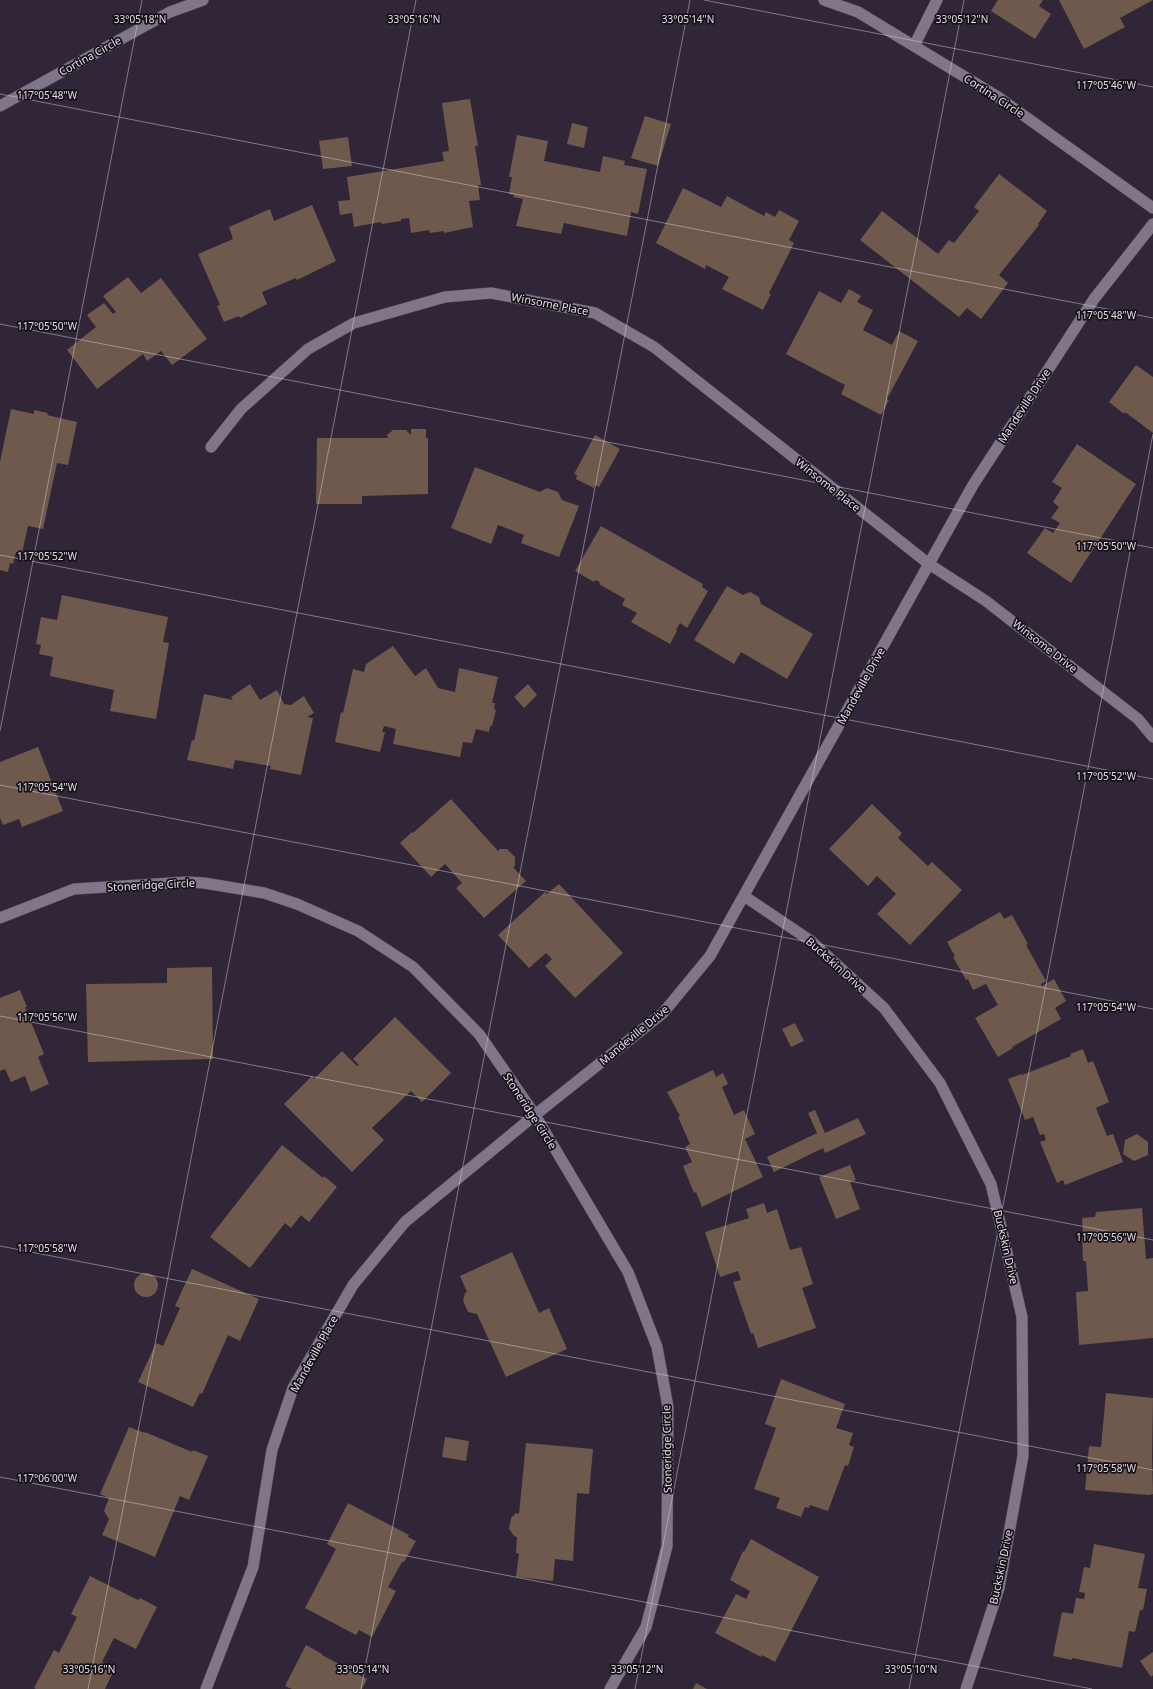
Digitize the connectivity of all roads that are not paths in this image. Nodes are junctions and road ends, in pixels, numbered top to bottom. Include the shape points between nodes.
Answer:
1 (203, 0) edge
2 (824, 0) edge
3 (937, 0) edge
4 (914, 46) junction
5 (0, 106) edge
6 (1153, 208) edge
7 (1153, 224) edge
8 (211, 447) dead end
9 (929, 564) junction
10 (1153, 737) edge
11 (744, 896) junction
12 (0, 918) edge
13 (535, 1115) junction
14 (206, 1689) edge
15 (610, 1689) edge
16 (966, 1689) edge

1 - 5 street, Cortina Circle via 170,12
2 - 4 street, Cortina Circle via 858,12
3 - 4 street
4 - 6 street, Cortina Circle via 998,97
7 - 9 street, Mandeville Drive via 1094,299 973,485
8 - 9 street, Winsome Place via 241,409 308,349 321,341 354,323 445,297 491,293 594,313 654,347
9 - 10 street, Winsome Drive via 986,601 1138,719
9 - 11 street, Mandeville Drive
11 - 13 street, Mandeville Drive via 710,956 663,1013
11 - 16 street, Buckskin Drive via 811,941 884,1008 940,1083 991,1184 1022,1317 1023,1456 999,1588
12 - 13 street, Stoneridge Circle via 74,889 187,882 264,893 297,904 358,931 413,967 479,1034
13 - 14 street, Mandeville Place via 405,1222 353,1285 293,1388 272,1450 253,1567
13 - 15 street, Stoneridge Circle via 628,1272 657,1347 668,1406 667,1546 646,1627

